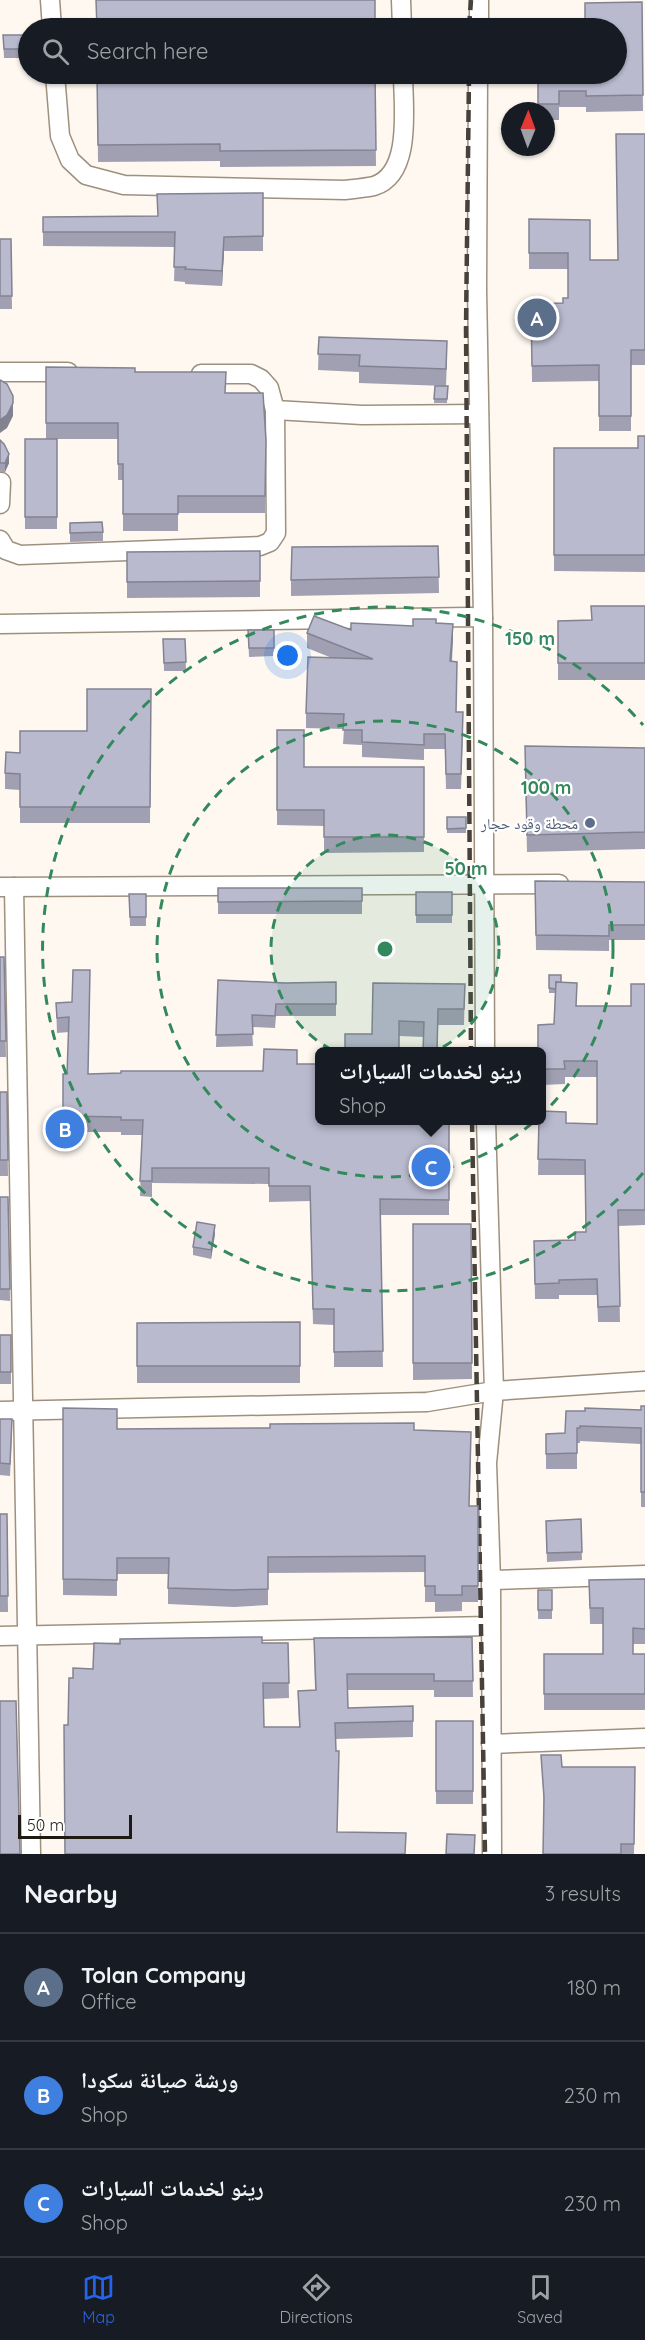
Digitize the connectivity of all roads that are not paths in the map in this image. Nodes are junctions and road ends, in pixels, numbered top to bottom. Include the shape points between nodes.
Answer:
1 (50, 0) edge
2 (401, 0) edge
3 (479, 0) edge
4 (51, 18) edge
5 (402, 18) edge
6 (479, 18) edge
7 (56, 84) edge
8 (403, 84) edge
9 (478, 84) edge
10 (0, 372) edge
11 (84, 372) edge
12 (179, 374) edge
13 (275, 410) junction
14 (479, 414) junction
15 (1, 482) edge
16 (0, 504) edge
17 (0, 540) edge
18 (483, 618) junction
19 (0, 624) edge
20 (484, 884) junction
21 (576, 884) edge
22 (7, 887) edge
23 (485, 1047) edge
24 (486, 1125) edge
25 (645, 1381) edge
26 (494, 1391) junction
27 (0, 1411) edge
28 (23, 1411) junction
29 (645, 1575) edge
30 (491, 1580) junction
31 (490, 1626) junction
32 (0, 1636) edge
33 (27, 1636) junction
34 (645, 1738) edge
35 (491, 1744) junction
36 (31, 1854) edge
37 (492, 1854) edge

1 - 4 street
2 - 5 street
3 - 6 street
7 - 8 street via 60,136 70,160 86,175 124,185 345,190 376,185 393,172 404,143
9 - 14 street
10 - 11 street
12 - 13 street via 250,374 269,388
13 - 14 street
13 - 17 street via 276,533 270,542 260,546 20,555 6,550
14 - 18 street
15 - 16 street
18 - 19 street
18 - 20 street
20 - 21 street
20 - 22 street
20 - 23 street
22 - 28 street
24 - 26 street
25 - 26 street
26 - 28 street via 426,1402
26 - 30 street via 488,1463
27 - 28 street
28 - 33 street
29 - 30 street
30 - 31 street
31 - 33 street
31 - 35 street
32 - 33 street
33 - 36 street
34 - 35 street
35 - 37 street

